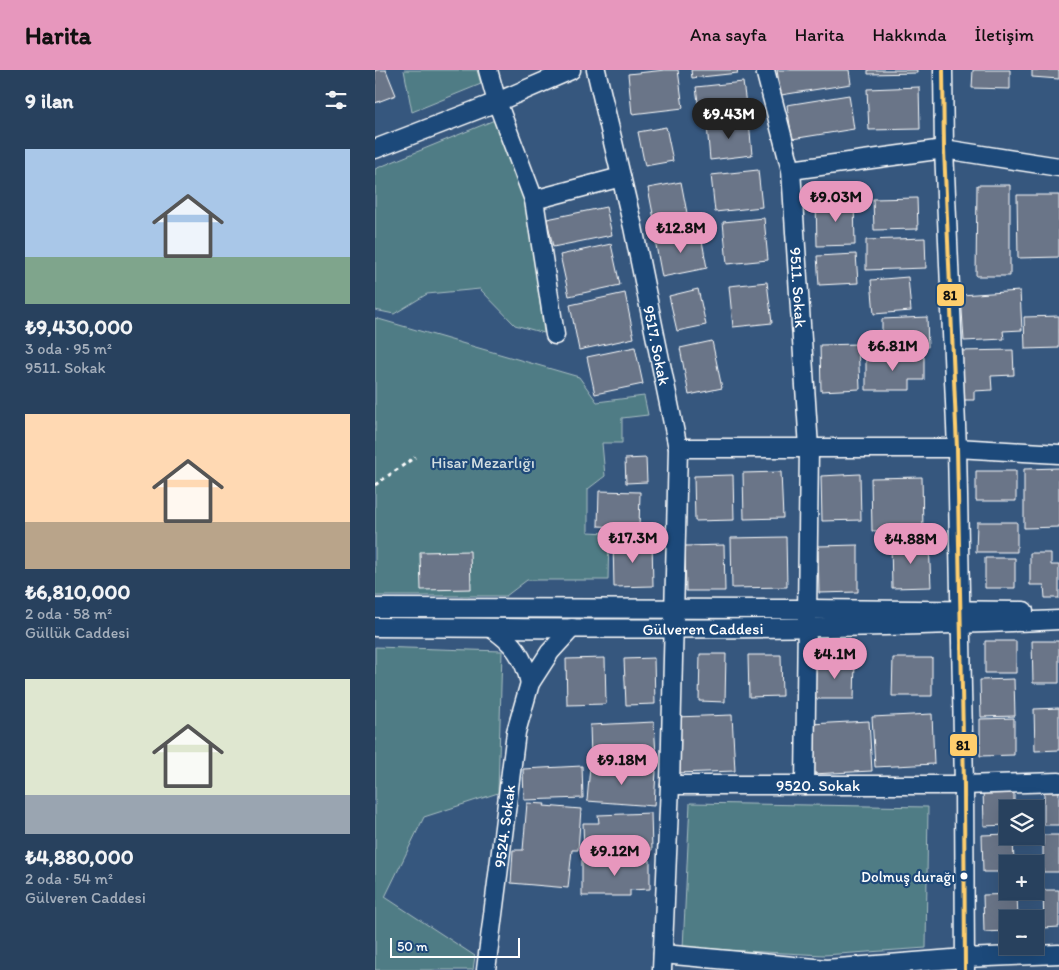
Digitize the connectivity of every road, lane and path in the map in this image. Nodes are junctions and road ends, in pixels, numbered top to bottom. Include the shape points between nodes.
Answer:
1 (488, 70) edge
2 (571, 70) edge
3 (595, 70) edge
4 (765, 70) edge
5 (943, 70) edge
6 (497, 102) junction
7 (375, 149) edge
8 (944, 149) junction
9 (1059, 166) edge
10 (791, 170) junction
11 (621, 177) junction
12 (534, 200) junction
13 (555, 335) dead end
14 (678, 448) junction
15 (809, 448) junction
16 (957, 448) junction
17 (1059, 454) edge
18 (415, 457) dead end
19 (375, 485) edge
20 (375, 608) edge
21 (674, 608) junction
22 (806, 609) junction
23 (1059, 612) edge
24 (961, 617) junction
25 (1059, 620) edge
26 (375, 626) edge
27 (673, 627) junction
28 (806, 627) junction
29 (491, 628) junction
30 (572, 628) junction
31 (530, 683) junction
32 (1059, 782) edge
33 (670, 785) junction
34 (805, 785) junction
35 (964, 785) junction
36 (1059, 954) edge
37 (663, 962) edge
38 (965, 964) edge
39 (486, 970) edge
40 (826, 970) edge

1 - 6 street
2 - 6 street
3 - 11 street, 9517. Sokak
4 - 10 street, 9511. Sokak
5 - 8 street
6 - 7 street
6 - 12 street
8 - 9 street
8 - 10 street
8 - 16 street
10 - 15 street, 9511. Sokak
11 - 12 street
11 - 14 street, 9517. Sokak
12 - 13 street
14 - 15 street
14 - 21 street, 9517. Sokak
15 - 16 street
15 - 22 street, 9511. Sokak
16 - 17 street
16 - 24 street
18 - 19 path
20 - 21 street, Gülveren Caddesi
21 - 22 street, Gülveren Caddesi
21 - 27 street, 9517. Sokak
22 - 24 street, Gülveren Caddesi
22 - 28 street, 9511. Sokak
23 - 24 street, Gülveren Caddesi
24 - 25 street, Gülveren Caddesi
24 - 28 street, Gülveren Caddesi
24 - 35 street
26 - 29 street, Gülveren Caddesi
27 - 28 street, Gülveren Caddesi
27 - 30 street, Gülveren Caddesi
27 - 33 street, 9517. Sokak
28 - 34 street, 9511. Sokak
29 - 30 street, Gülveren Caddesi
29 - 31 street via 515,648 526,667
30 - 31 street, 9524. Sokak via 550,652
31 - 39 street, 9524. Sokak via 516,732
32 - 35 street, 9520. Sokak
33 - 34 street, 9520. Sokak
33 - 37 street, 9517. Sokak
34 - 35 street, 9520. Sokak
35 - 38 street
36 - 38 street
37 - 40 street
38 - 40 street

